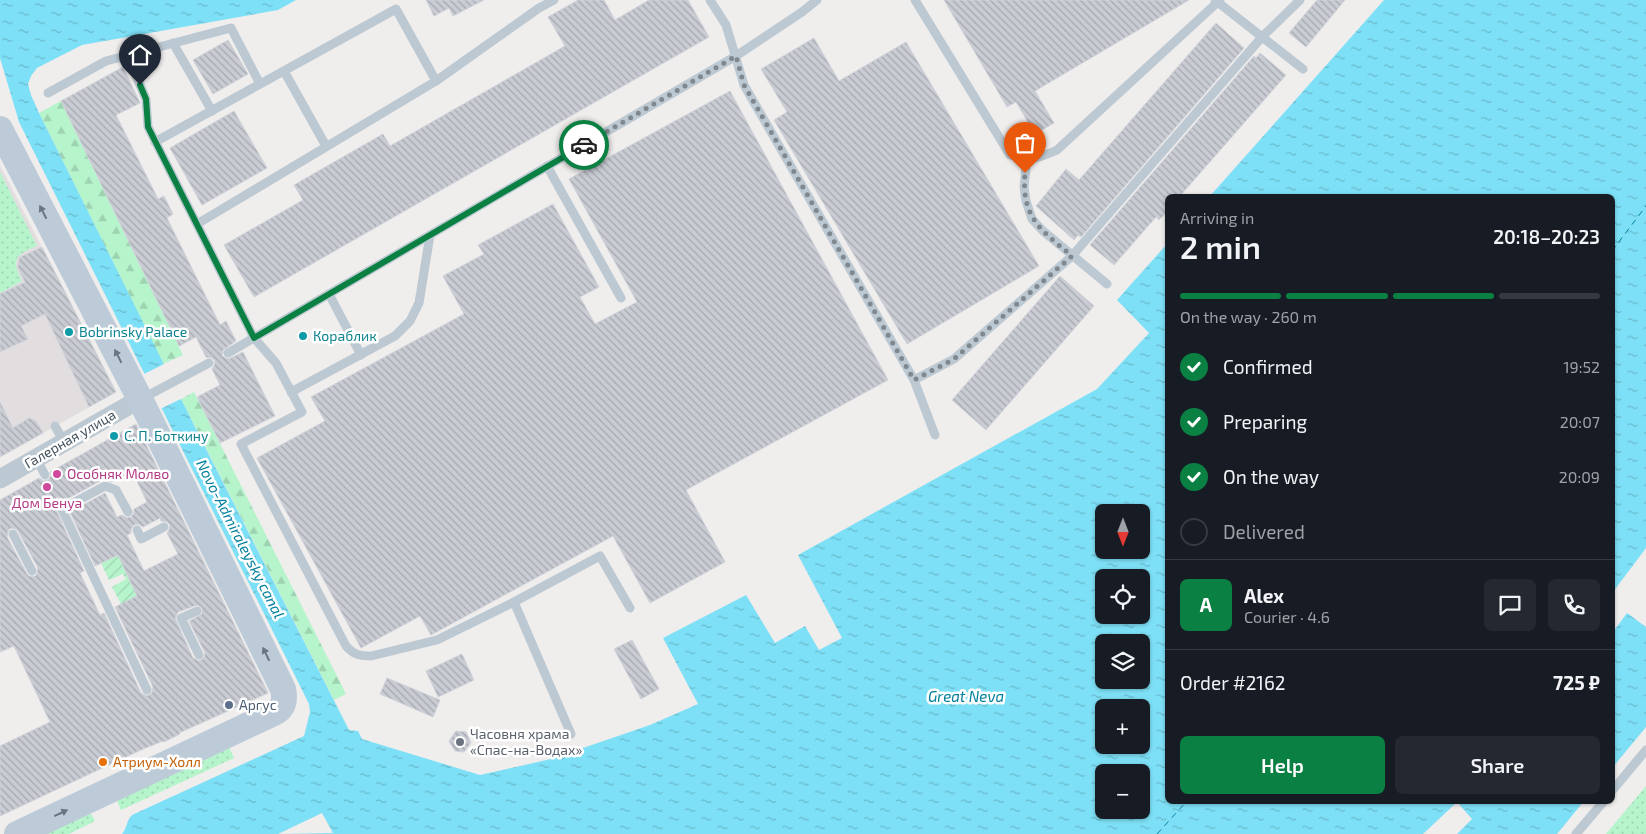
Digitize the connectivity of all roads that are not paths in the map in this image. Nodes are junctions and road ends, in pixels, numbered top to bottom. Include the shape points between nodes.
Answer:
1 (554, 0) edge
2 (710, 0) edge
3 (817, 0) edge
4 (915, 0) edge
5 (1300, 0) edge
6 (1217, 1) edge
7 (1262, 37) junction
8 (173, 43) junction
9 (130, 54) junction
10 (736, 56) junction
11 (1303, 69) dead end
12 (284, 71) junction
13 (436, 81) junction
14 (260, 84) junction
15 (48, 93) dead end
16 (212, 111) junction
17 (0, 129) edge
18 (155, 142) junction
19 (326, 146) junction
20 (1027, 159) junction
21 (547, 166) junction
22 (197, 224) junction
23 (430, 235) junction
24 (1072, 256) junction
25 (1107, 284) dead end
26 (329, 294) junction
27 (621, 298) dead end
28 (254, 338) junction
29 (228, 353) dead end
30 (361, 355) junction
31 (209, 363) dead end
32 (914, 380) junction
33 (292, 392) junction
34 (146, 396) junction
35 (935, 435) dead end
36 (2, 473) edge
37 (128, 512) dead end
38 (164, 527) dead end
39 (137, 530) dead end
40 (13, 534) dead end
41 (32, 571) dead end
42 (514, 602) junction
43 (630, 608) dead end
44 (197, 611) dead end
45 (199, 655) dead end
46 (147, 690) dead end
47 (571, 734) dead end
48 (1646, 750) edge
49 (1615, 787) edge
50 (1601, 804) edge
51 (17, 834) edge
52 (1576, 834) edge

1 - 13 lane
2 - 10 lane via 726,25
3 - 10 lane
4 - 20 lane via 1010,155
5 - 7 lane
6 - 7 lane
6 - 20 lane via 1057,150
7 - 11 lane
7 - 24 lane
8 - 9 lane
8 - 14 lane via 231,28
8 - 16 lane
9 - 15 lane via 106,61
9 - 18 lane via 146,99 148,127
10 - 21 lane
10 - 32 lane via 744,85
12 - 13 lane via 396,9
12 - 14 lane
12 - 19 lane
13 - 19 lane
14 - 16 lane
16 - 18 lane
34 -> 17 main road
18 - 22 lane
19 - 22 lane
20 - 24 lane via 1024,187 1032,219
21 - 23 lane
21 - 27 lane
22 - 28 lane
23 - 26 lane
23 - 30 lane via 419,303 410,321 395,336
24 - 25 lane
24 - 32 lane via 954,359
26 - 28 lane
26 - 30 lane
28 - 29 lane
28 - 33 lane via 276,363
30 - 33 lane
31 - 34 lane
32 - 35 lane
33 - 42 lane via 302,412 242,444 351,653 371,656 437,640
34 - 36 street, Галерная улица via 59,434 40,466
51 -> 34 main road via 276,712 285,698 283,688 190,514
37 - 46 lane via 116,490 105,486 61,506
38 - 39 lane via 142,539
40 - 41 lane
42 - 43 lane via 600,556
42 - 47 lane
44 - 45 lane via 181,618
48 - 49 lane
50 - 52 lane

